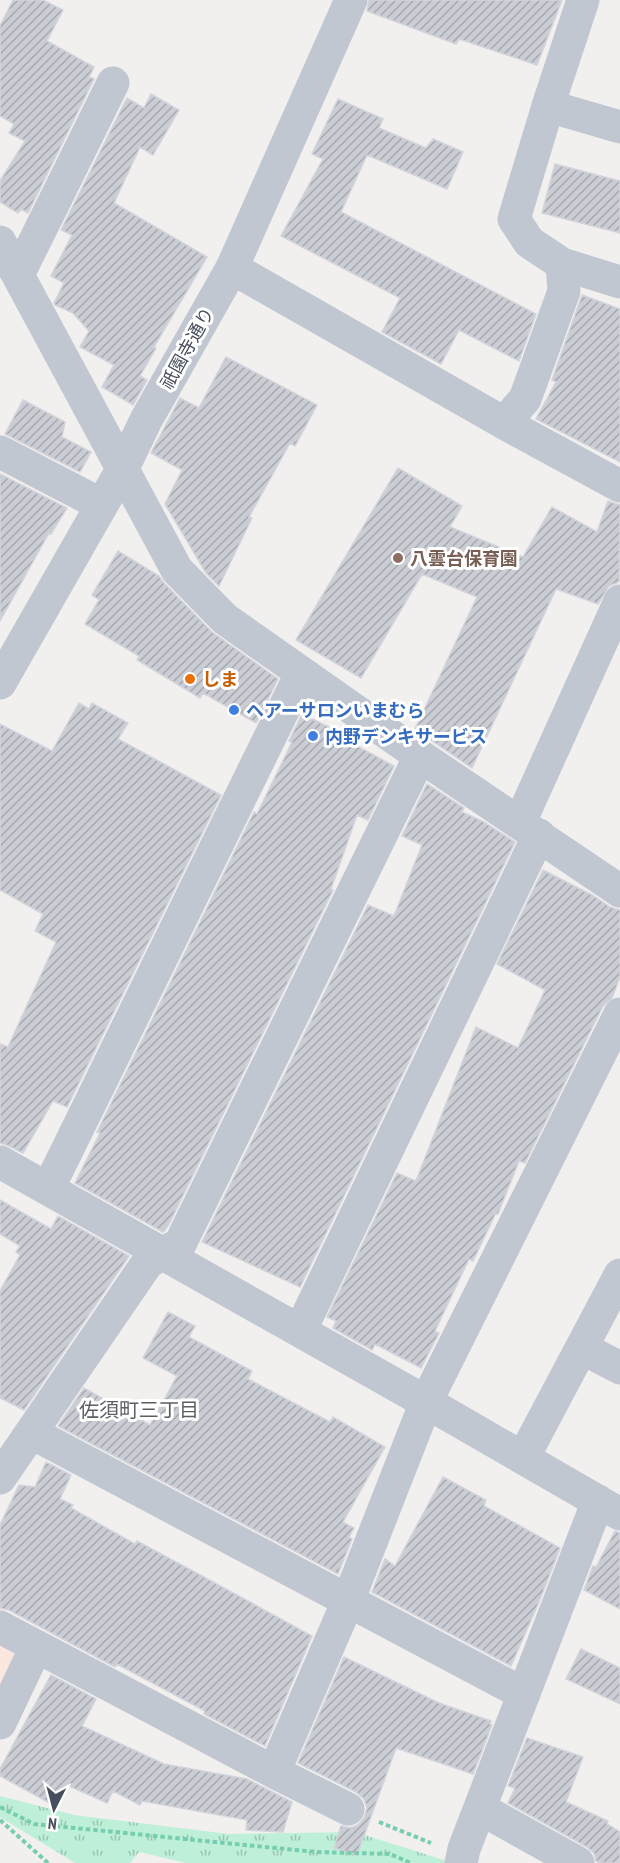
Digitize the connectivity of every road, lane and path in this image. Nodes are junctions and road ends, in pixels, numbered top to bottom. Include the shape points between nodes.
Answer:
1 (351, 0) edge
2 (584, 0) edge
3 (113, 83) dead end
4 (548, 106) junction
5 (620, 127) edge
6 (0, 242) edge
7 (562, 264) junction
8 (232, 268) junction
9 (18, 274) junction
10 (620, 282) edge
11 (504, 423) junction
12 (0, 452) edge
13 (123, 468) junction
14 (620, 486) edge
15 (102, 505) junction
16 (620, 601) edge
17 (301, 674) junction
18 (0, 683) edge
19 (420, 756) junction
20 (530, 828) junction
21 (620, 891) edge
22 (620, 1014) edge
23 (0, 1162) edge
24 (48, 1189) junction
25 (164, 1254) junction
26 (620, 1275) edge
27 (300, 1331) junction
28 (582, 1348) junction
29 (620, 1368) edge
30 (426, 1402) junction
31 (32, 1432) junction
32 (523, 1458) junction
33 (0, 1478) edge
34 (609, 1508) edge
35 (348, 1601) junction
36 (0, 1627) edge
37 (36, 1647) junction
38 (524, 1694) junction
39 (0, 1723) edge
40 (274, 1772) junction
41 (0, 1807) edge
42 (348, 1809) joint
43 (481, 1809) junction
44 (0, 1820) edge
45 (462, 1859) edge
46 (48, 1863) edge
47 (411, 1863) edge
48 (578, 1863) edge

1 - 8 street, 祇園寺通り
2 - 4 street
3 - 9 street
4 - 5 street
4 - 7 street via 514,219 529,242
6 - 9 street
7 - 10 street
7 - 11 street via 564,291 525,399
8 - 11 street
8 - 13 street, 祇園寺通り
9 - 13 street
11 - 14 street
12 - 15 street
13 - 15 street, 祇園寺通り
13 - 17 street via 177,570 225,620
15 - 18 street, 祇園寺通り
16 - 20 street
17 - 19 street
17 - 24 street
19 - 20 street
19 - 25 street via 180,1244
20 - 21 street
20 - 27 street
22 - 30 street
23 - 24 street
24 - 25 street
25 - 27 street
25 - 31 street via 148,1262
26 - 28 street
27 - 30 street
28 - 29 street
28 - 32 street
30 - 32 street
30 - 35 street
31 - 33 street
31 - 35 street
32 - 34 street
34 - 38 street
35 - 38 street
35 - 40 street
36 - 37 street
37 - 39 street
37 - 40 street
38 - 43 street
40 - 42 street
41 - 47 path via 34,1824 316,1852 390,1854
42 - 45 path
43 - 45 street
43 - 48 street
44 - 46 path

